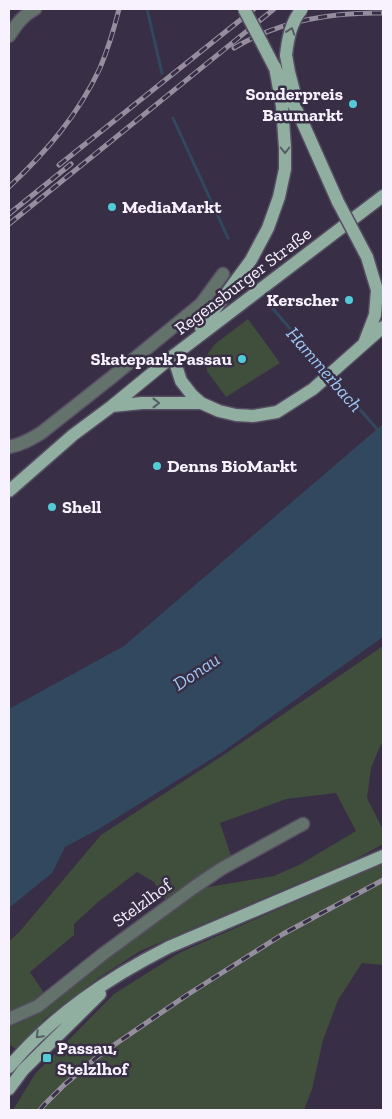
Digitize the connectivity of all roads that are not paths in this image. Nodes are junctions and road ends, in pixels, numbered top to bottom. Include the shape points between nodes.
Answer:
1 (35, 9) edge
2 (244, 9) edge
3 (302, 9) edge
4 (9, 36) edge
5 (275, 67) junction
6 (300, 119) junction
7 (383, 196) edge
8 (367, 257) junction
9 (223, 274) dead end
10 (383, 283) edge
11 (383, 327) edge
12 (192, 340) junction
13 (383, 340) edge
14 (363, 345) junction
15 (172, 356) junction
16 (201, 403) junction
17 (112, 406) junction
18 (9, 447) edge
19 (9, 491) edge
20 (303, 824) dead end
21 (383, 856) edge
22 (9, 1019) edge
23 (11, 1069) edge
24 (9, 1089) edge

1 - 4 street via 18,22
2 - 5 main road, bridge
6 -> 3 main road, bridge via 286,55 292,26
5 - 6 main road
5 -> 12 main road via 285,148 279,197 252,260
6 - 8 main road, bridge
7 - 12 main road, Regensburger Straße
8 - 10 main road
8 - 14 main road via 377,290 376,315
9 - 18 street, Regensburger Straße via 201,304 112,377 41,432
11 - 14 main road
12 - 15 main road, Regensburger Straße
13 - 14 main road
14 - 16 main road via 313,389 277,412 236,415
15 - 16 main road via 181,381
15 - 17 main road, Regensburger Straße
17 -> 16 main road
17 - 19 main road, Regensburger Straße
20 - 22 street, Stelzlhof via 207,878 38,1006
21 - 23 main road via 145,959 105,982 50,1024
23 - 24 main road

